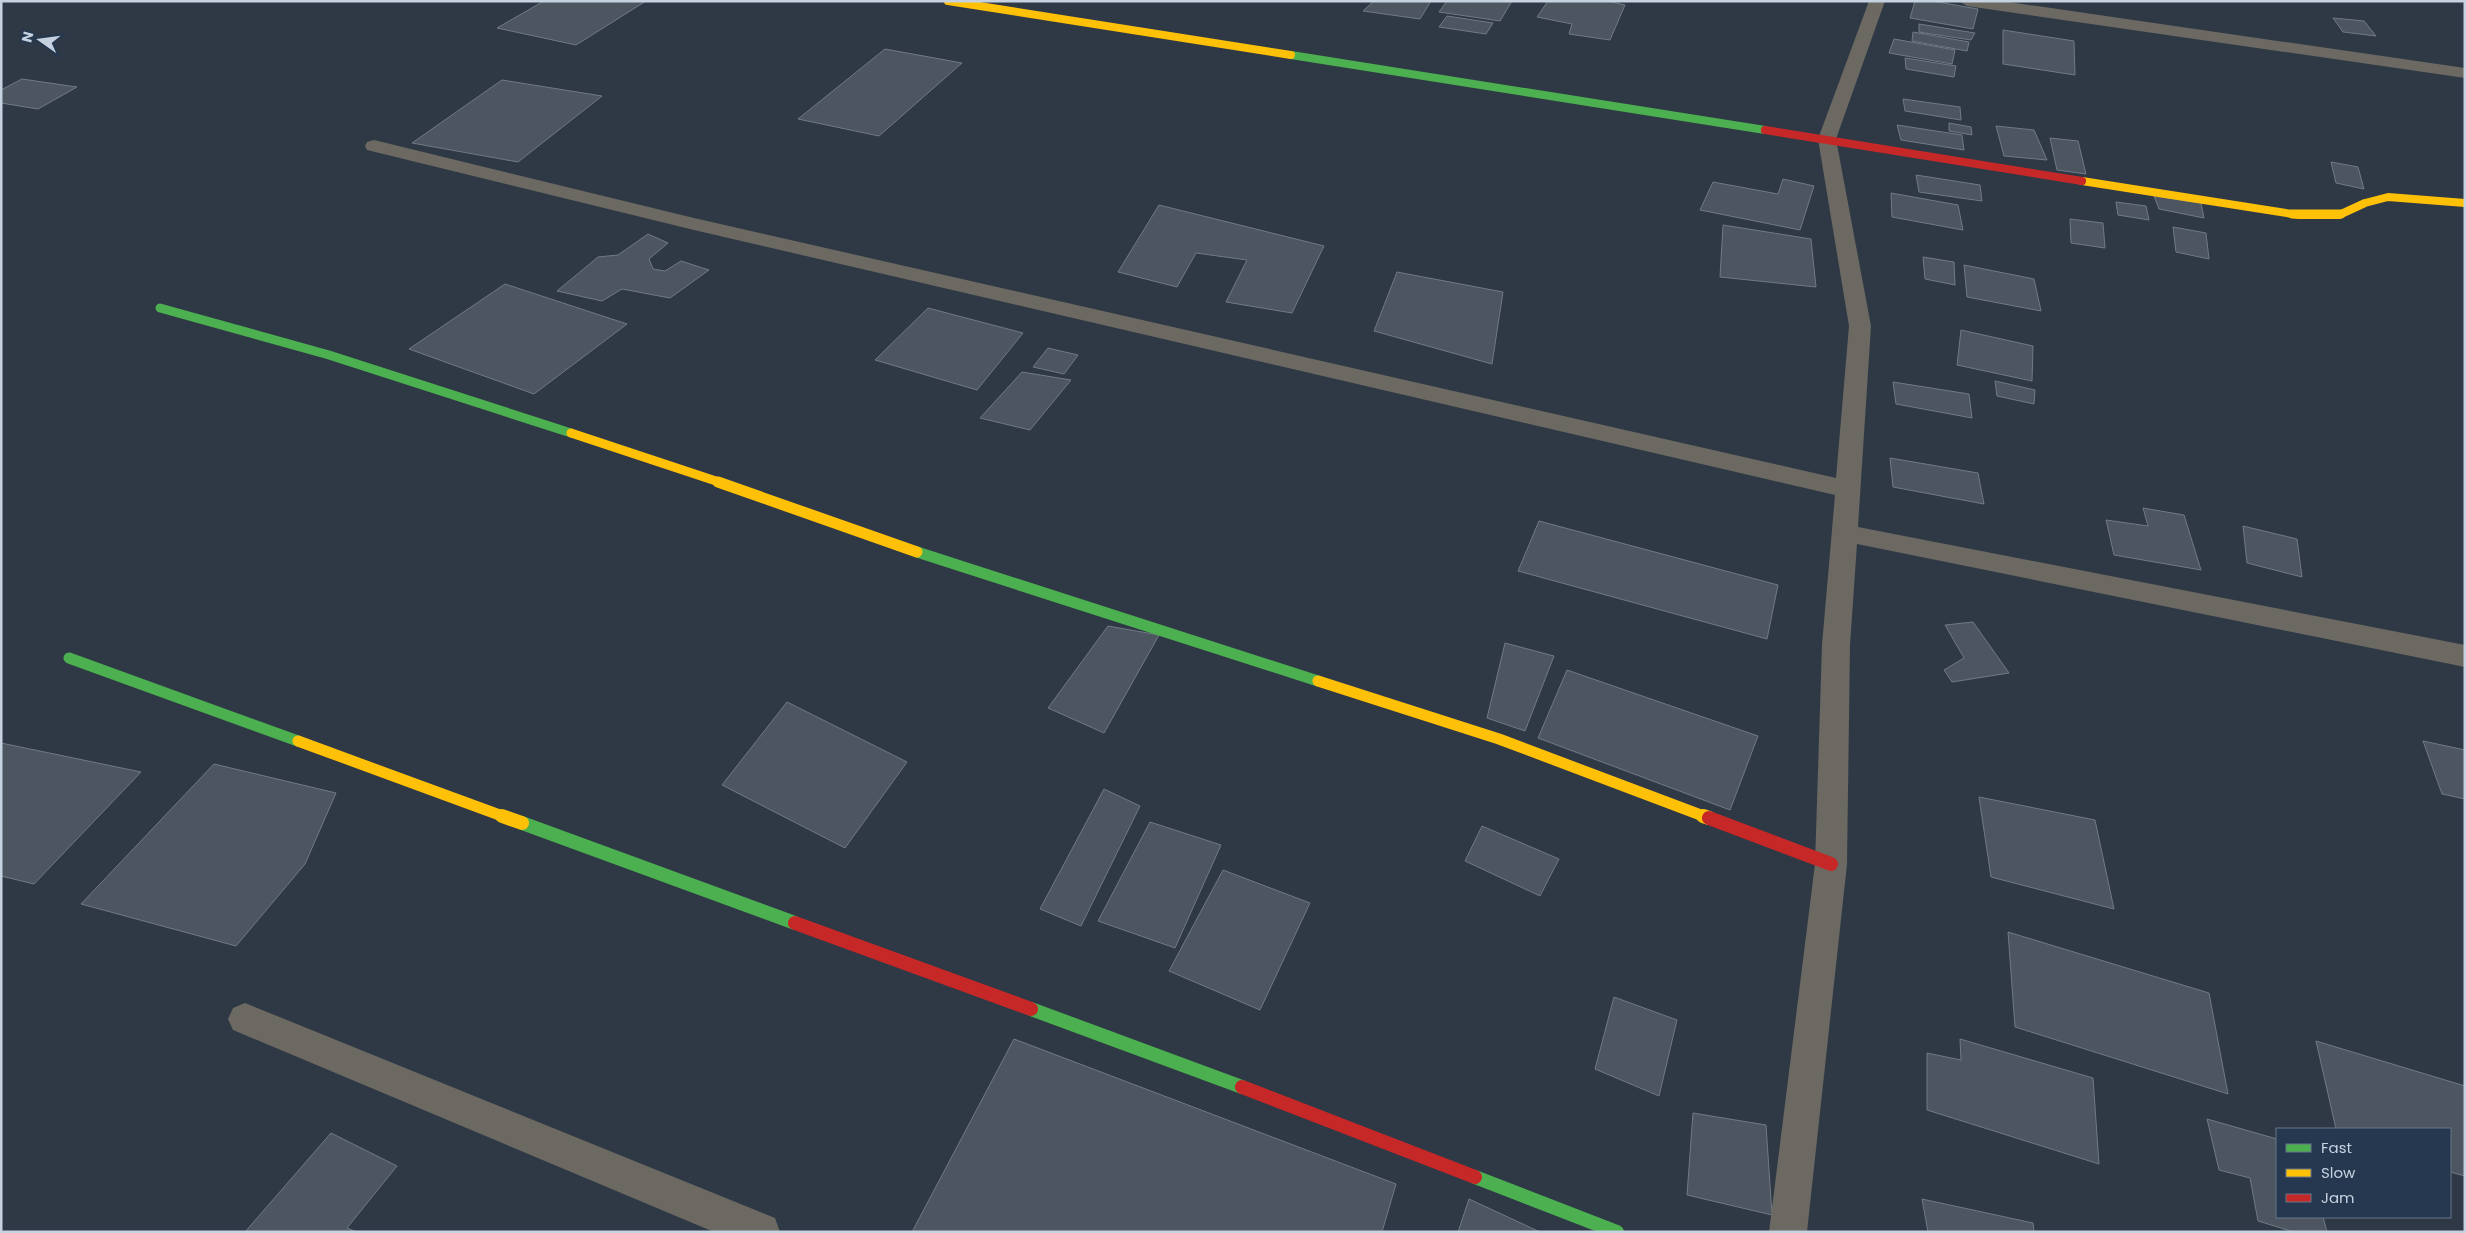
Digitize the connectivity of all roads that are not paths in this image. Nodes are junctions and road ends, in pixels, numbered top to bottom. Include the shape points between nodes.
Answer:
1 (948, 1) edge
2 (1877, 1) edge
3 (1968, 1) edge
4 (2465, 74) edge
5 (1827, 139) junction
6 (374, 146) dead end
7 (2465, 203) edge
8 (160, 308) dead end
9 (1847, 488) junction
10 (1845, 533) junction
11 (2465, 656) edge
12 (69, 658) dead end
13 (1831, 864) junction
14 (245, 1019) dead end
15 (762, 1232) edge
16 (1617, 1232) edge
17 (1788, 1232) edge

1 - 5 street
2 - 5 street
3 - 4 street
5 - 7 street via 2299,215 2339,214 2388,197
5 - 9 street via 1860,326
6 - 9 street via 694,224
8 - 13 street via 328,355 674,466 964,568 1499,739
9 - 10 street
10 - 11 street
10 - 13 street via 1836,645
12 - 16 street via 1169,1059
13 - 17 street
14 - 15 street

